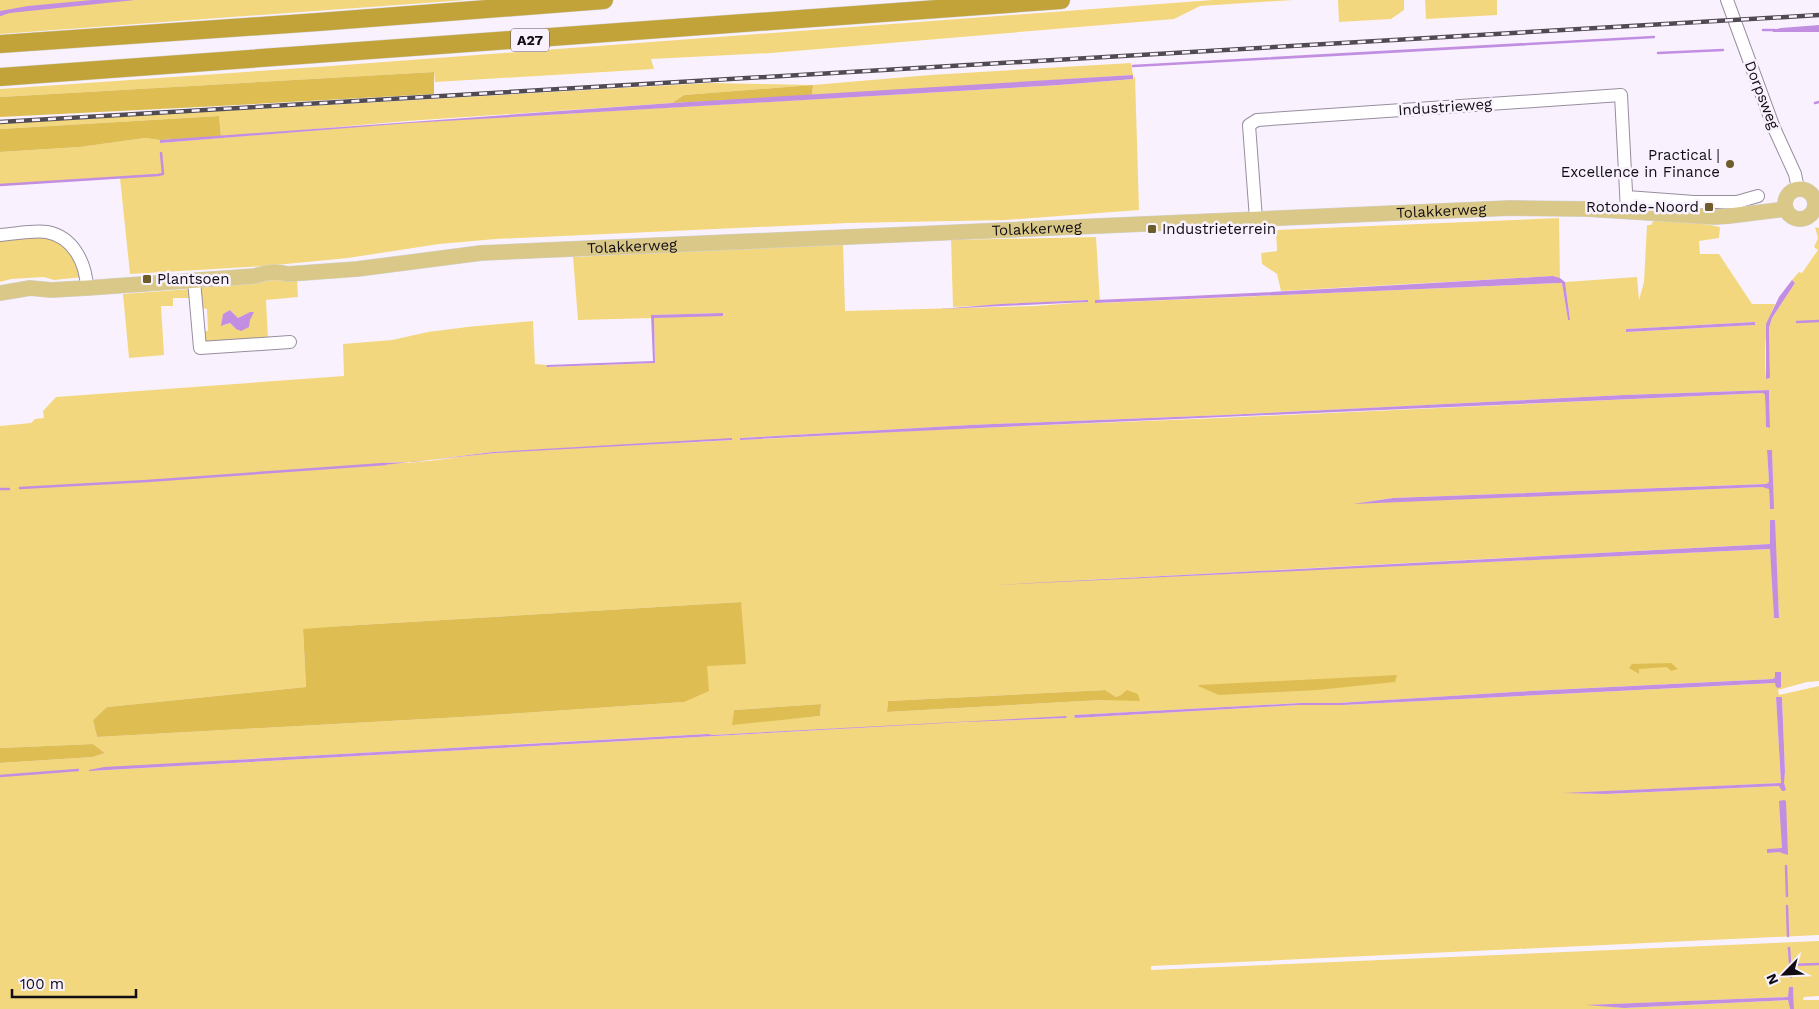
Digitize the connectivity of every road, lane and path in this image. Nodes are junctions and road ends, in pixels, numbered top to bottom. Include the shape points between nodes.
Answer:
1 (604, 0) edge
2 (1061, 0) edge
3 (1727, 0) edge
4 (0, 44) edge
5 (0, 77) edge
6 (1798, 189) junction
7 (1758, 196) dead end
8 (1627, 204) junction
9 (1817, 205) edge
10 (1786, 209) junction
11 (1256, 219) junction
12 (0, 235) edge
13 (194, 280) junction
14 (87, 288) junction
15 (0, 293) edge
16 (290, 342) dead end

1 - 4 highway, A27
2 - 5 highway, A27
3 - 6 street, Dorpsweg
6 - 9 main road via 1810,192
6 - 10 main road via 1788,195
7 - 8 street via 1737,202
8 - 10 main road, Tolakkerweg via 1694,216 1729,216
8 - 11 main road, Tolakkerweg via 1587,209 1510,208
8 - 11 street, Industrieweg via 1621,95 1257,120 1249,125
9 - 10 main road via 1804,220 1791,217
11 - 13 main road, Tolakkerweg via 481,253 262,279 255,276
12 - 14 street via 47,232 61,237 80,255
13 - 14 main road, Tolakkerweg
13 - 16 street via 200,348
14 - 15 main road, Tolakkerweg via 30,288

